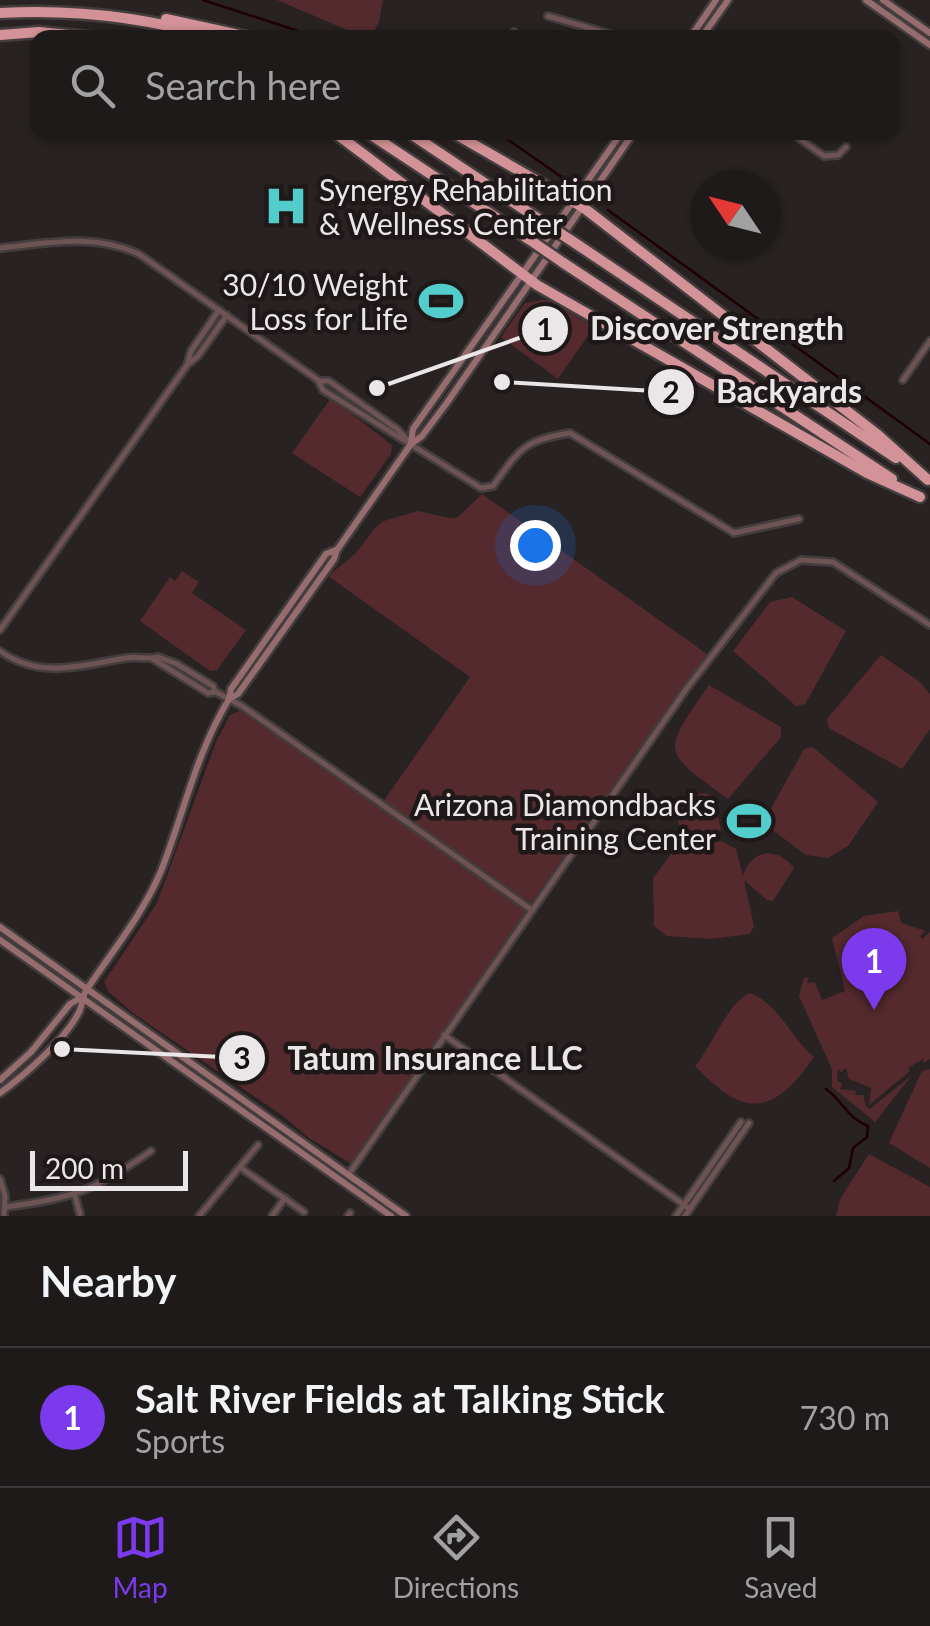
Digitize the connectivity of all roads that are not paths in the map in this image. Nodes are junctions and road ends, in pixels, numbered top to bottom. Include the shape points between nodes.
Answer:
1 (716, 0) edge
2 (728, 0) edge
3 (866, 0) edge
4 (884, 0) edge
5 (0, 13) edge
6 (100, 15) junction
7 (548, 16) dead end
8 (185, 30) edge
9 (222, 30) edge
10 (596, 30) edge
11 (695, 30) edge
12 (707, 30) edge
13 (30, 33) edge
14 (930, 33) edge
15 (0, 36) edge
16 (930, 44) edge
17 (345, 140) edge
18 (379, 140) edge
19 (420, 140) edge
20 (466, 140) edge
21 (616, 140) edge
22 (629, 140) edge
23 (801, 140) edge
24 (846, 147) dead end
25 (573, 201) junction
26 (584, 208) junction
27 (0, 248) edge
28 (526, 278) junction
29 (223, 313) junction
30 (930, 341) edge
31 (903, 380) dead end
32 (411, 444) junction
33 (929, 480) edge
34 (925, 501) edge
35 (799, 519) dead end
36 (930, 624) edge
37 (0, 630) edge
38 (0, 652) edge
39 (229, 699) junction
40 (532, 910) junction
41 (0, 927) edge
42 (0, 940) edge
43 (87, 989) junction
44 (82, 997) junction
45 (444, 1036) junction
46 (0, 1080) edge
47 (0, 1093) edge
48 (740, 1122) dead end
49 (749, 1123) dead end
50 (258, 1145) dead end
51 (151, 1151) dead end
52 (242, 1168) junction
53 (348, 1175) junction
54 (0, 1179) edge
55 (74, 1196) junction
56 (285, 1198) junction
57 (5, 1207) junction
58 (687, 1207) junction
59 (304, 1212) dead end
60 (80, 1214) edge
61 (4, 1216) edge
62 (200, 1216) edge
63 (272, 1216) edge
64 (392, 1216) edge
65 (406, 1216) edge
66 (676, 1216) edge
67 (685, 1216) edge

1 - 11 main road
2 - 12 main road
3 - 16 main road
4 - 14 main road
5 - 6 highway
6 - 8 highway
6 - 9 highway
7 - 10 street
13 - 15 highway
17 - 28 highway
18 - 34 highway, bridge
19 - 33 highway, bridge
20 - 25 highway
21 - 25 main road
22 - 26 main road
23 - 24 street via 824,156
25 - 26 highway
25 - 28 main road
26 - 28 main road
26 - 33 highway
27 - 29 street via 78,240 118,246
28 - 32 main road via 434,421
28 - 32 main road via 413,429
28 - 34 highway
29 - 32 street
29 - 37 street
30 - 31 street
32 - 35 street via 486,489 518,450 570,433 734,532
32 - 39 main road via 281,635
36 - 40 street via 846,568 808,558 786,565 687,688
38 - 39 street via 43,670 153,660
39 - 40 street
39 - 43 main road via 153,888
40 - 45 street
41 - 43 main road
42 - 44 main road
43 - 44 main road
43 - 53 main road
44 - 46 main road
44 - 47 main road via 65,1029
44 - 64 main road
45 - 53 street
45 - 58 street
48 - 58 street
49 - 58 street
50 - 52 street
51 - 55 street
52 - 56 street
52 - 62 street
53 - 65 main road
54 - 57 street
55 - 57 street
55 - 60 street
56 - 59 street
56 - 63 street
57 - 61 street
58 - 66 street
58 - 67 street

